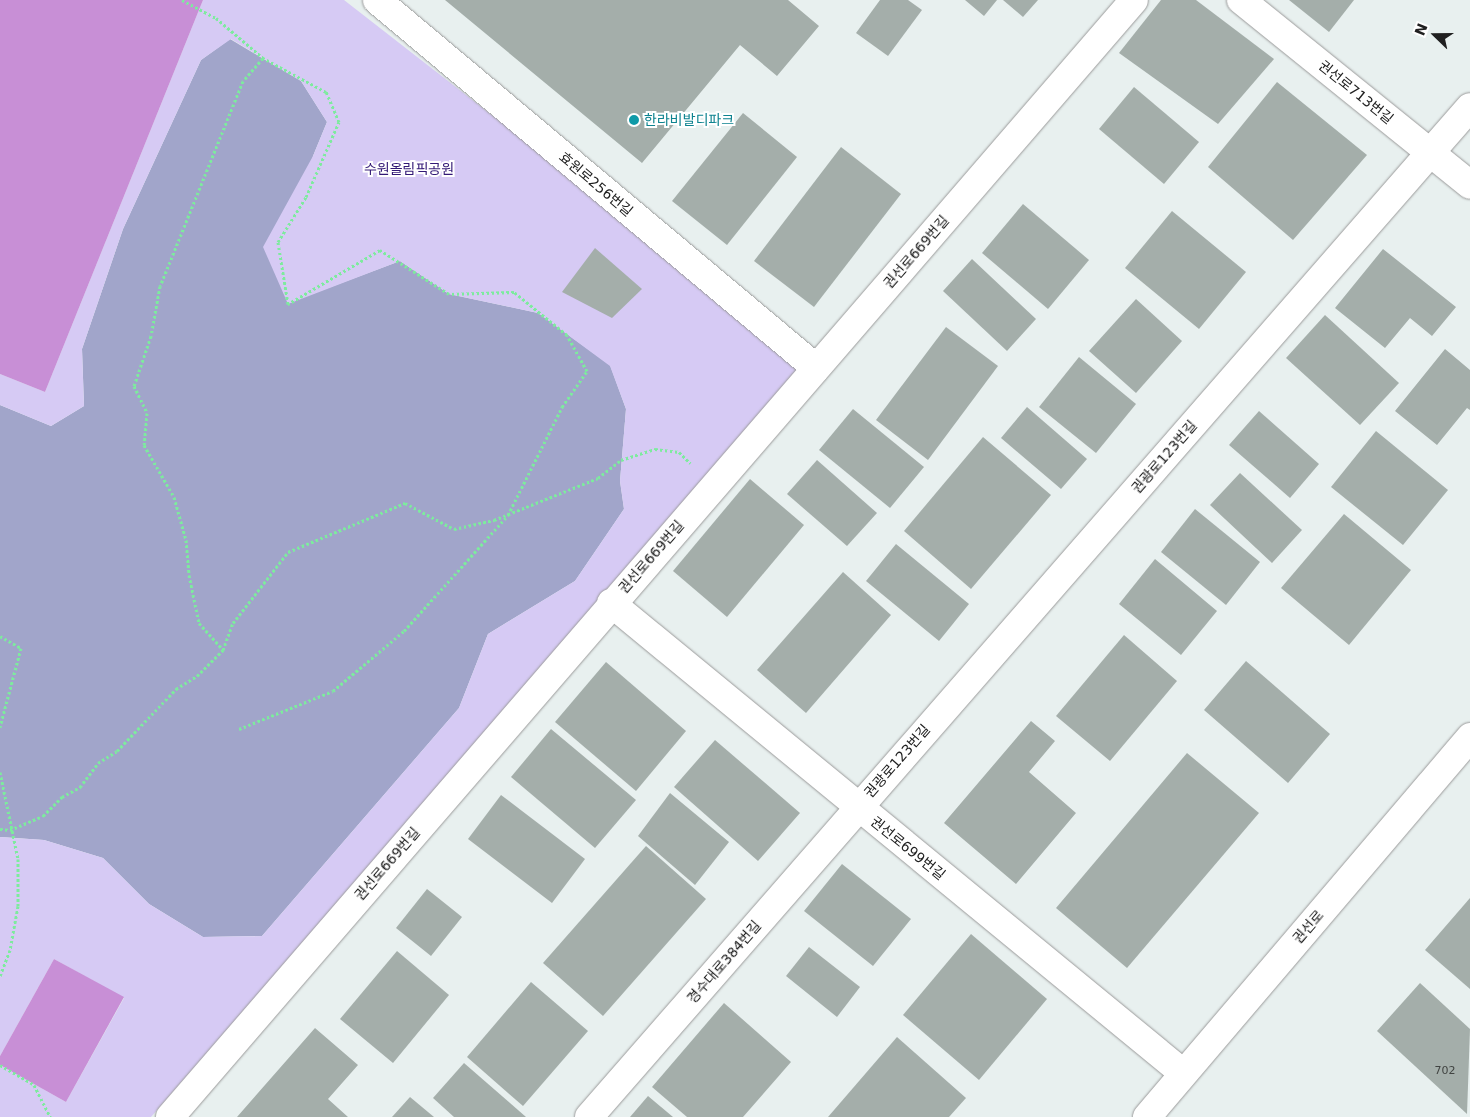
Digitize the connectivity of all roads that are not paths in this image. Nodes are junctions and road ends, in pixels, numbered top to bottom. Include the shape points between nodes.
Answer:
1 (377, 0) edge
2 (1134, 0) edge
3 (1241, 0) edge
4 (1470, 107) edge
5 (1431, 152) junction
6 (1470, 185) edge
7 (816, 368) junction
8 (611, 603) junction
9 (1470, 737) edge
10 (858, 806) junction
11 (1183, 1073) junction
12 (170, 1117) edge
13 (590, 1117) edge
14 (1147, 1117) edge

1 - 7 street, 효원로256번길
2 - 7 street, 권선로669번길
3 - 5 street, 권선로713번길
4 - 5 street, 권광로123번길
5 - 6 street, 권선로713번길
5 - 10 street, 권광로123번길
7 - 8 street, 권선로669번길
8 - 10 street, 권선로699번길
8 - 12 street, 권선로669번길
9 - 11 street, 권선로
10 - 11 street, 권선로699번길
10 - 13 street, 경수대로384번길
11 - 14 street, 권선로

